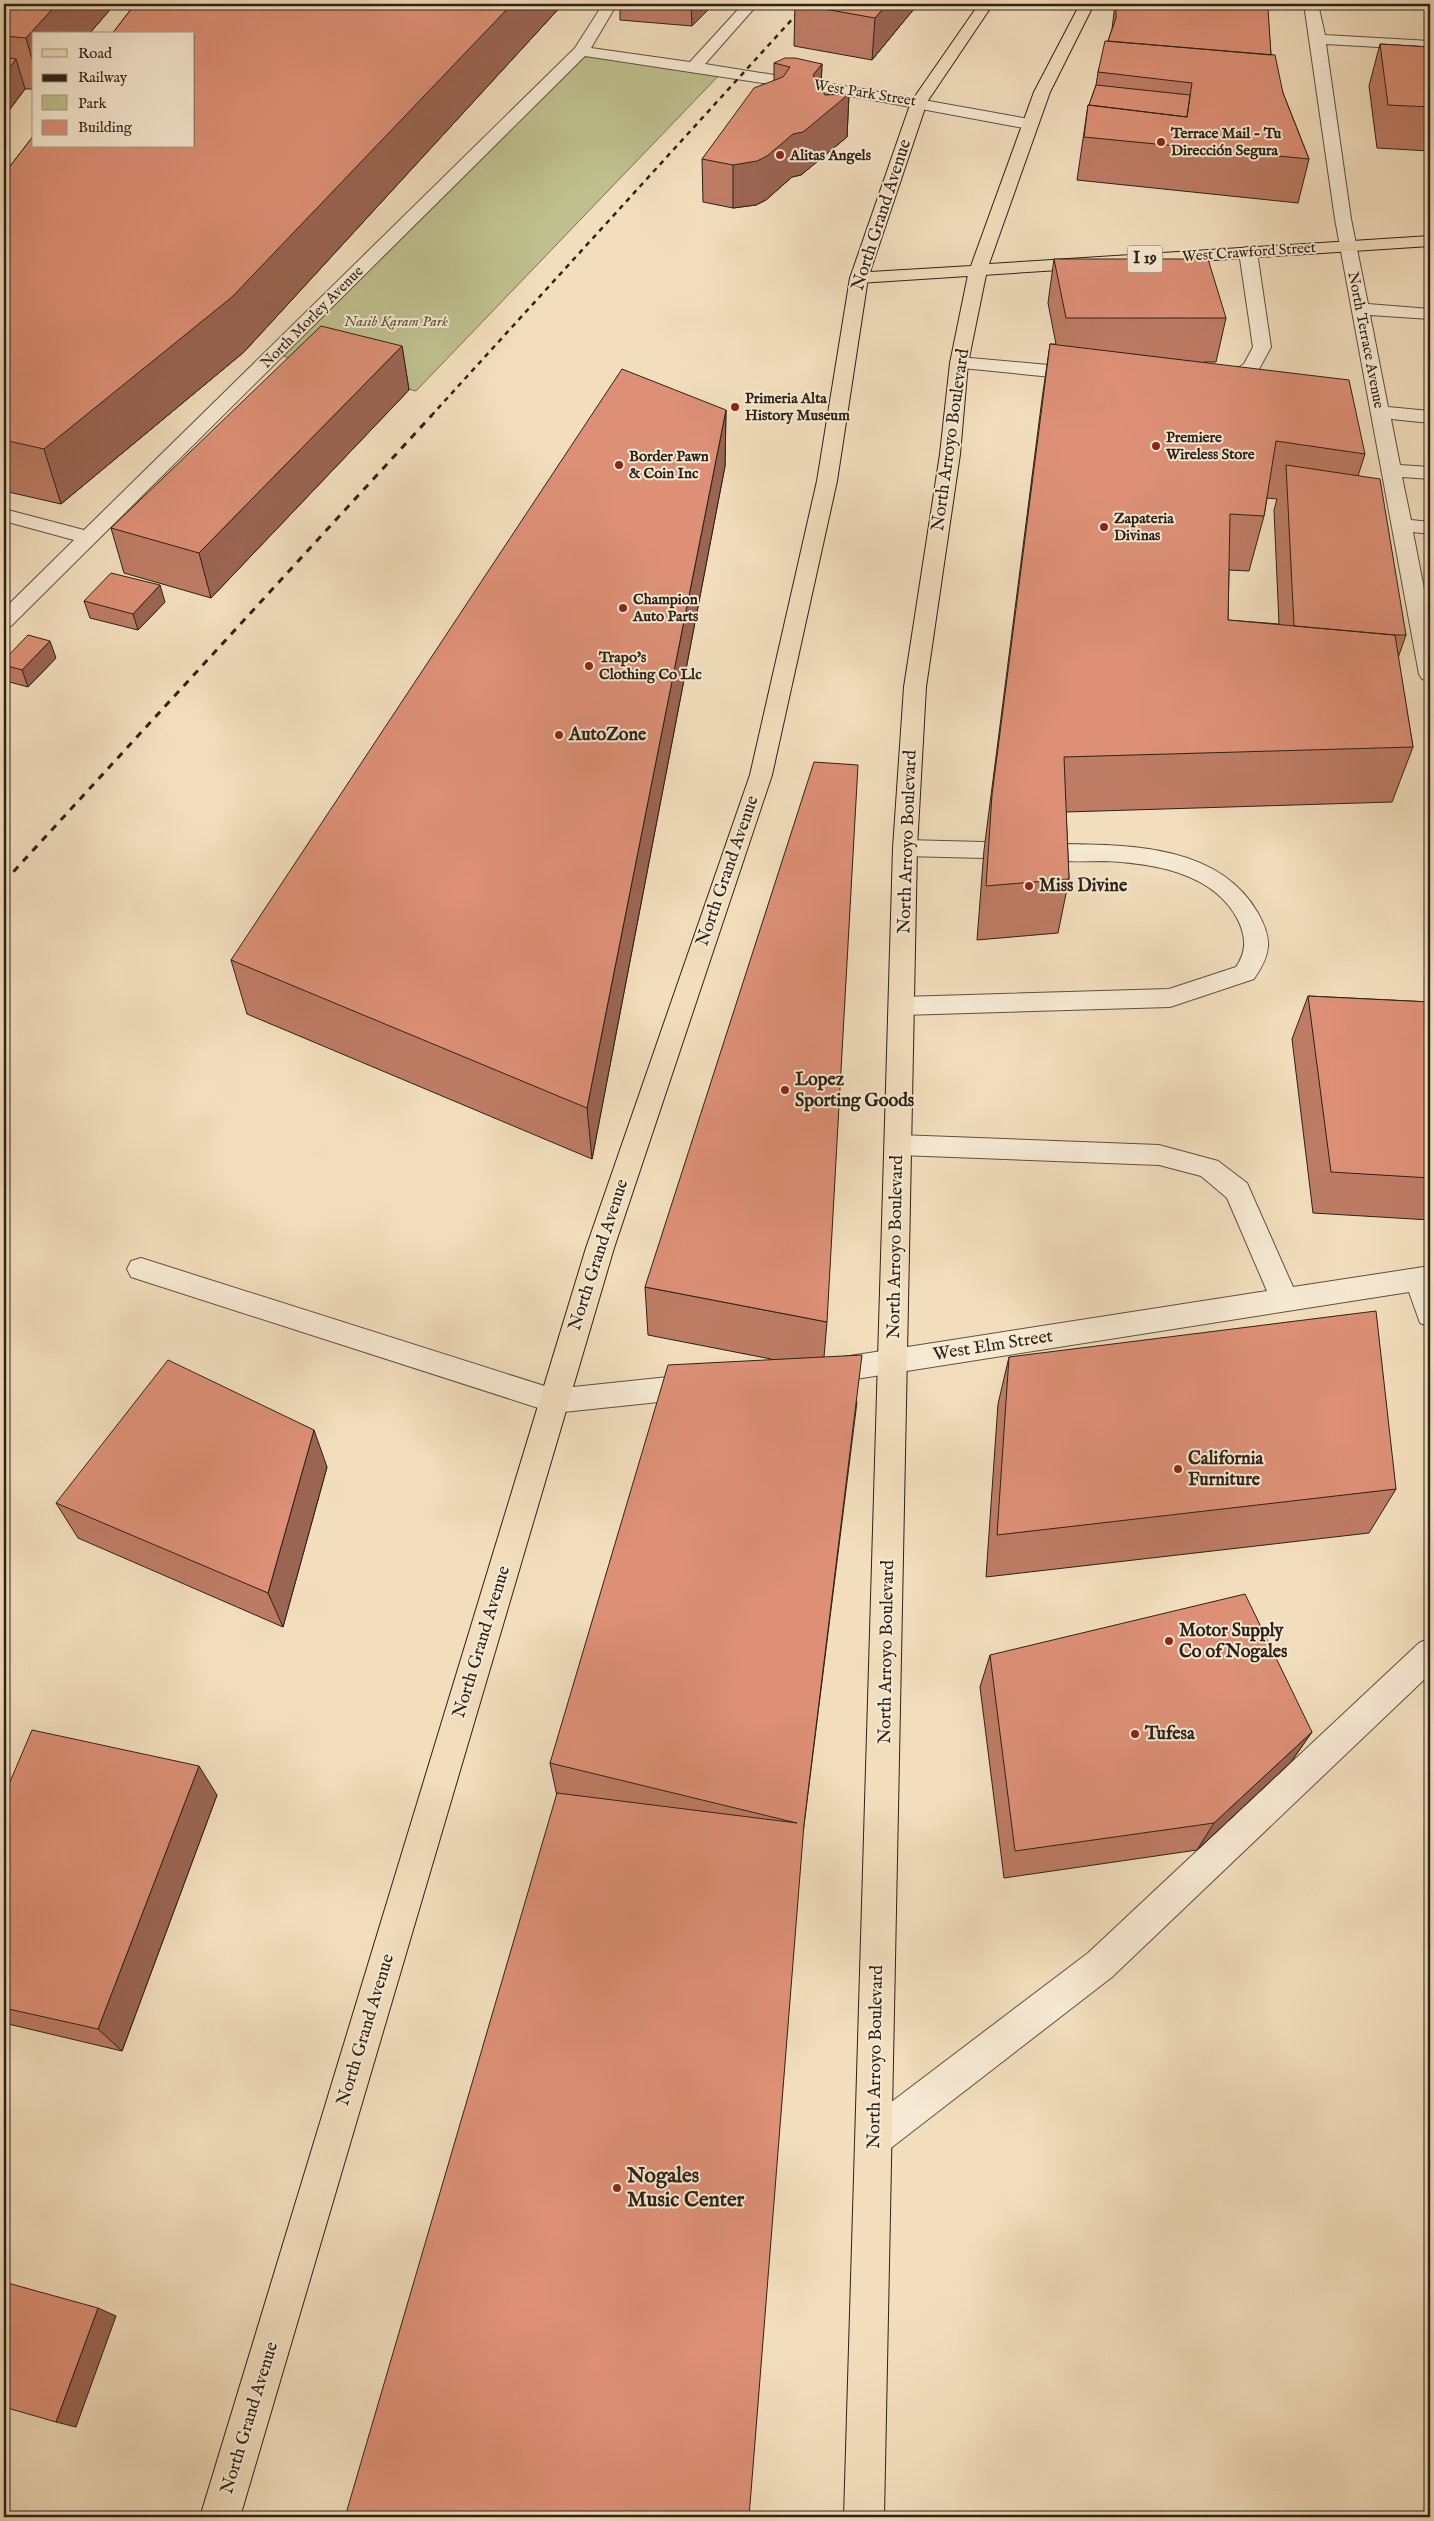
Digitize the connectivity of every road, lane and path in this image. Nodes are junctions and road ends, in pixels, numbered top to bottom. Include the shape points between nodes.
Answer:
1 (610, 4) edge
2 (751, 4) edge
3 (986, 4) edge
4 (1087, 4) edge
5 (1311, 4) edge
6 (1318, 39) junction
7 (1430, 45) edge
8 (581, 51) junction
9 (694, 67) junction
10 (919, 102) junction
11 (1030, 124) junction
12 (1430, 240) edge
13 (1348, 246) junction
14 (1248, 252) junction
15 (978, 270) junction
16 (859, 278) junction
17 (1360, 309) junction
18 (1430, 314) edge
19 (959, 363) junction
20 (1097, 375) edge
21 (1197, 381) edge
22 (1380, 412) junction
23 (1430, 417) edge
24 (1391, 470) junction
25 (1430, 473) edge
26 (4, 515) edge
27 (1402, 525) junction
28 (1430, 528) edge
29 (90, 538) junction
30 (1425, 615) edge
31 (4, 621) edge
32 (1430, 674) edge
33 (905, 848) junction
34 (984, 850) dead end
35 (1055, 852) edge
36 (902, 1006) junction
37 (899, 1144) junction
38 (141, 1269) dead end
39 (1425, 1278) edge
40 (1285, 1300) junction
41 (1430, 1315) edge
42 (894, 1362) junction
43 (798, 1375) edge
44 (721, 1384) edge
45 (554, 1400) junction
46 (1430, 1653) edge
47 (874, 2138) junction
48 (220, 2517) edge
49 (864, 2517) edge

1 - 8 street, North Morley Avenue
2 - 9 street
3 - 10 main road, North Grand Avenue
4 - 11 main road, North Arroyo Boulevard via 1042,92
5 - 6 street, North Terrace Avenue
6 - 7 street
6 - 13 street, North Terrace Avenue
8 - 9 street, West Park Street
8 - 29 street, North Morley Avenue
9 - 10 street, West Park Street
10 - 11 street, West Park Street
10 - 16 main road, North Grand Avenue
11 - 15 main road, North Arroyo Boulevard
12 - 13 main road, West Crawford Street / I 19
13 - 14 main road, West Crawford Street / I 19
13 - 17 street, North Terrace Avenue
14 - 15 main road, West Crawford Street / I 19
14 - 21 street via 1262,347 1251,367 1238,376
15 - 16 main road, West Crawford Street / I 19
15 - 19 main road, North Arroyo Boulevard
16 - 45 main road, North Grand Avenue via 827,481 761,775 600,1248
17 - 18 street
17 - 22 street, North Terrace Avenue
19 - 20 street
19 - 33 main road, North Arroyo Boulevard via 950,454 915,687
22 - 23 street
22 - 24 street, North Terrace Avenue
24 - 25 street
24 - 27 street, North Terrace Avenue
26 - 29 street
27 - 28 street
27 - 30 street, North Terrace Avenue
29 - 31 street, North Morley Avenue
30 - 32 street, North Terrace Avenue
33 - 34 street
33 - 36 main road, North Arroyo Boulevard
35 - 36 street via 1134,855 1182,864 1221,884 1235,897 1253,923 1256,952 1245,973 1170,998
36 - 37 main road, North Arroyo Boulevard
37 - 40 street via 1159,1155 1209,1168 1238,1191
37 - 42 main road, North Arroyo Boulevard
38 - 45 street
39 - 40 street, West Elm Street
39 - 41 street
40 - 42 street, West Elm Street
42 - 43 street, West Elm Street
42 - 47 main road, North Arroyo Boulevard
44 - 45 street
45 - 48 main road, North Grand Avenue
46 - 47 street via 1100,1965
47 - 49 main road, North Arroyo Boulevard

